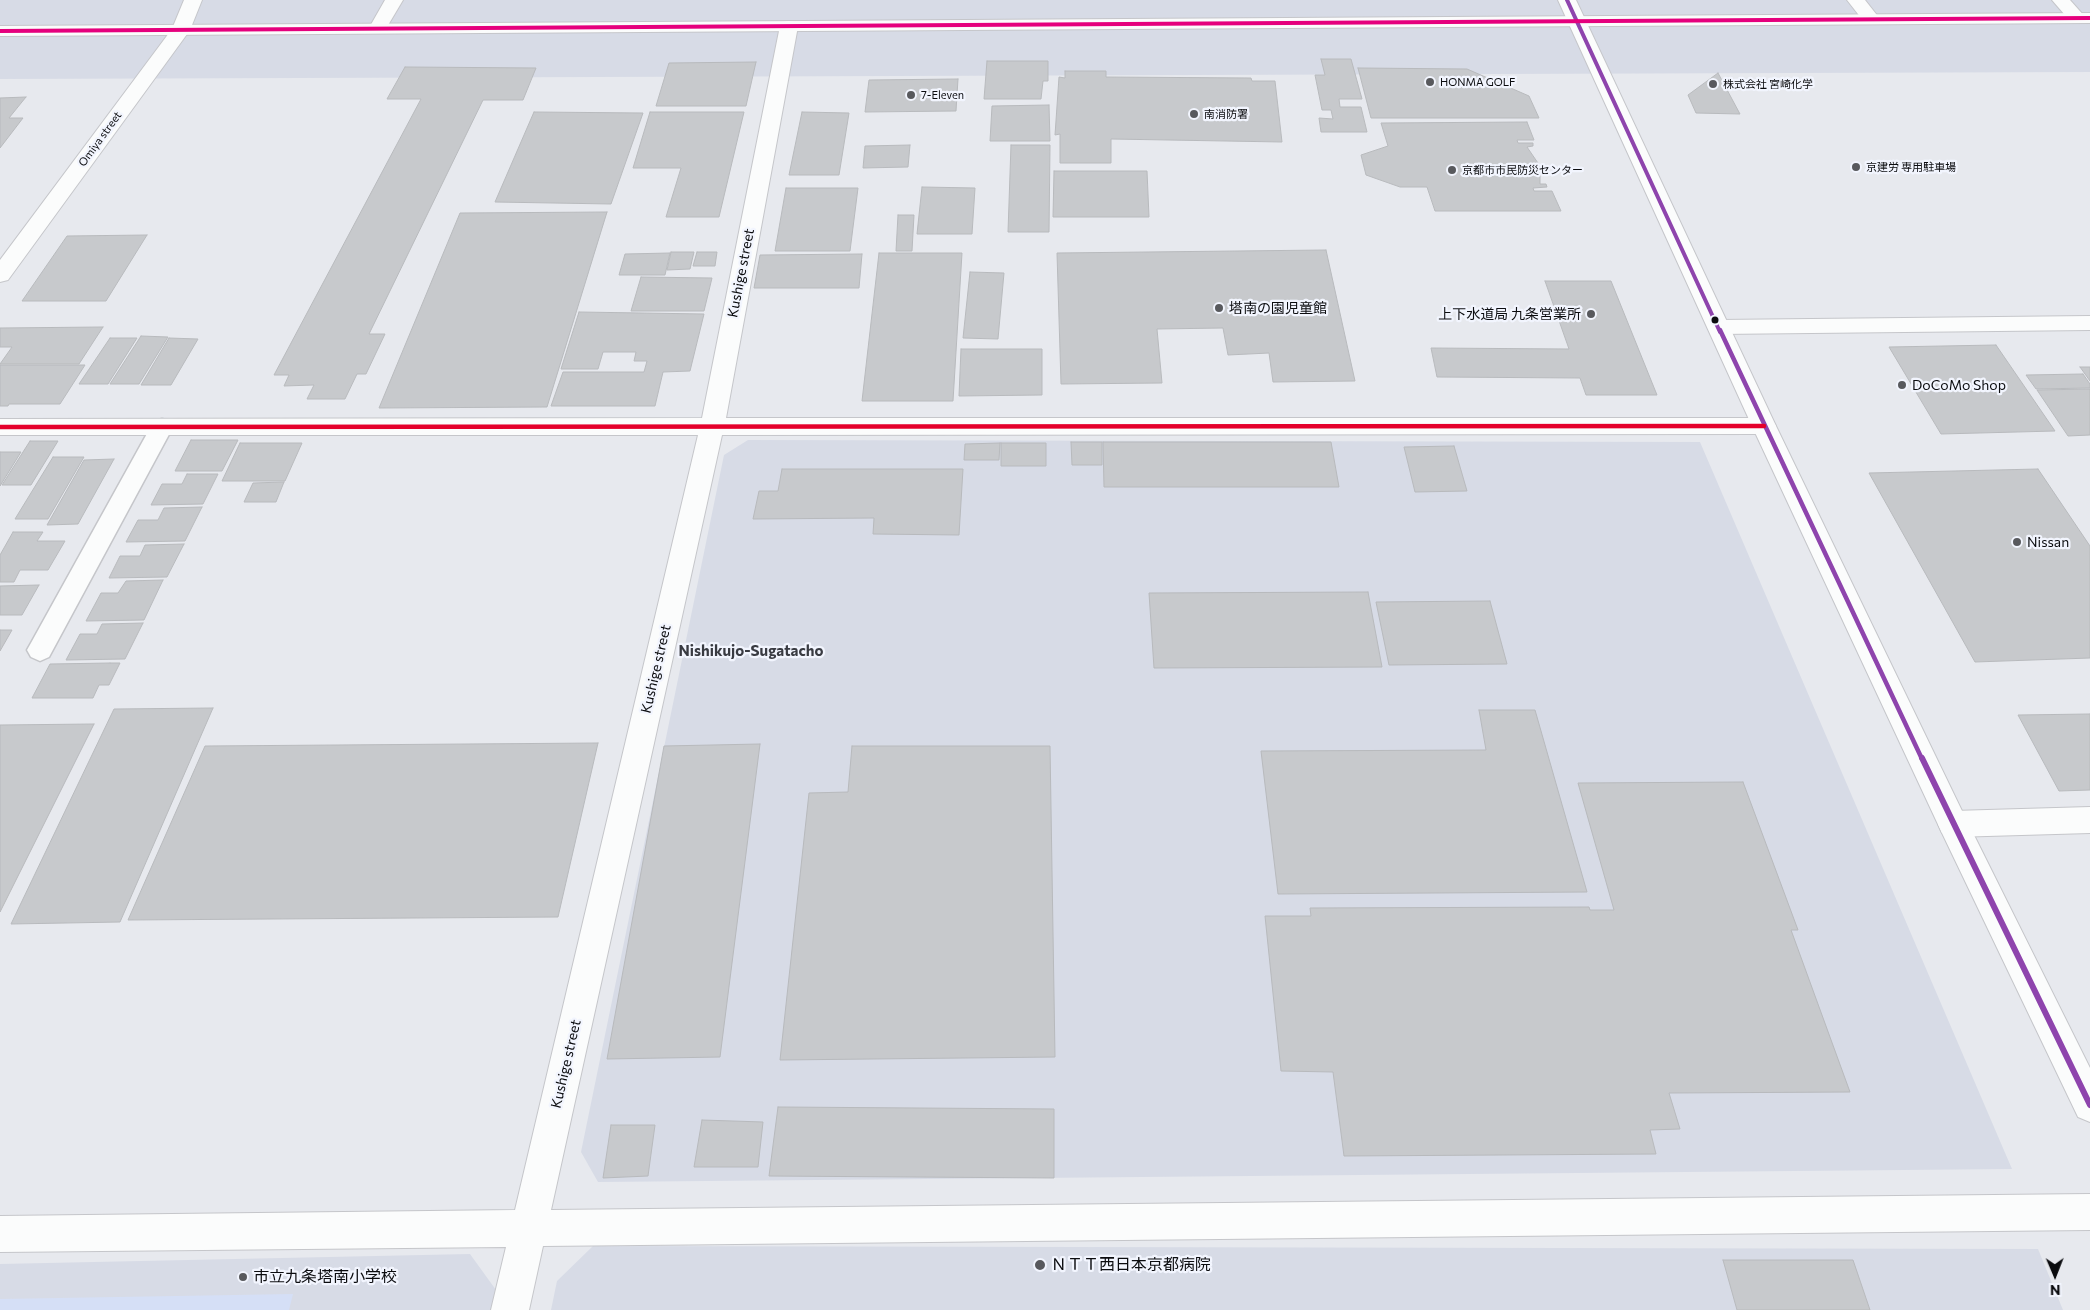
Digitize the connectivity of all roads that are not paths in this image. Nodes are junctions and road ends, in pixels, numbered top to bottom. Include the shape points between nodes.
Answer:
1 (193, 0) edge
2 (394, 0) edge
3 (1856, 0) edge
4 (2061, 0) edge
5 (1571, 10) edge
6 (2084, 18) edge
7 (1871, 19) junction
8 (789, 26) junction
9 (378, 28) junction
10 (180, 30) junction
11 (0, 31) edge
12 (0, 275) edge
13 (2090, 323) edge
14 (1719, 327) junction
15 (712, 426) junction
16 (1764, 426) junction
17 (0, 427) edge
18 (162, 427) junction
19 (40, 650) dead end
20 (2090, 820) edge
21 (1953, 824) junction
22 (2090, 1105) edge
23 (2090, 1212) edge
24 (528, 1228) junction
25 (0, 1234) edge
26 (510, 1310) edge

1 - 10 main road, Omiya street
2 - 9 main road
3 - 7 main road
4 - 6 main road
5 - 7 main road
5 - 8 main road
5 - 14 main road
6 - 7 main road
8 - 9 main road
8 - 15 main road, Kushige street
9 - 10 main road
10 - 11 main road
10 - 12 main road, Omiya street
13 - 14 main road
14 - 16 main road
15 - 16 main road
15 - 18 main road
15 - 24 main road, Kushige street
16 - 21 main road
17 - 18 main road
18 - 19 lane
20 - 21 main road
21 - 22 main road
23 - 24 main road
24 - 25 main road
24 - 26 main road, Kushige street

